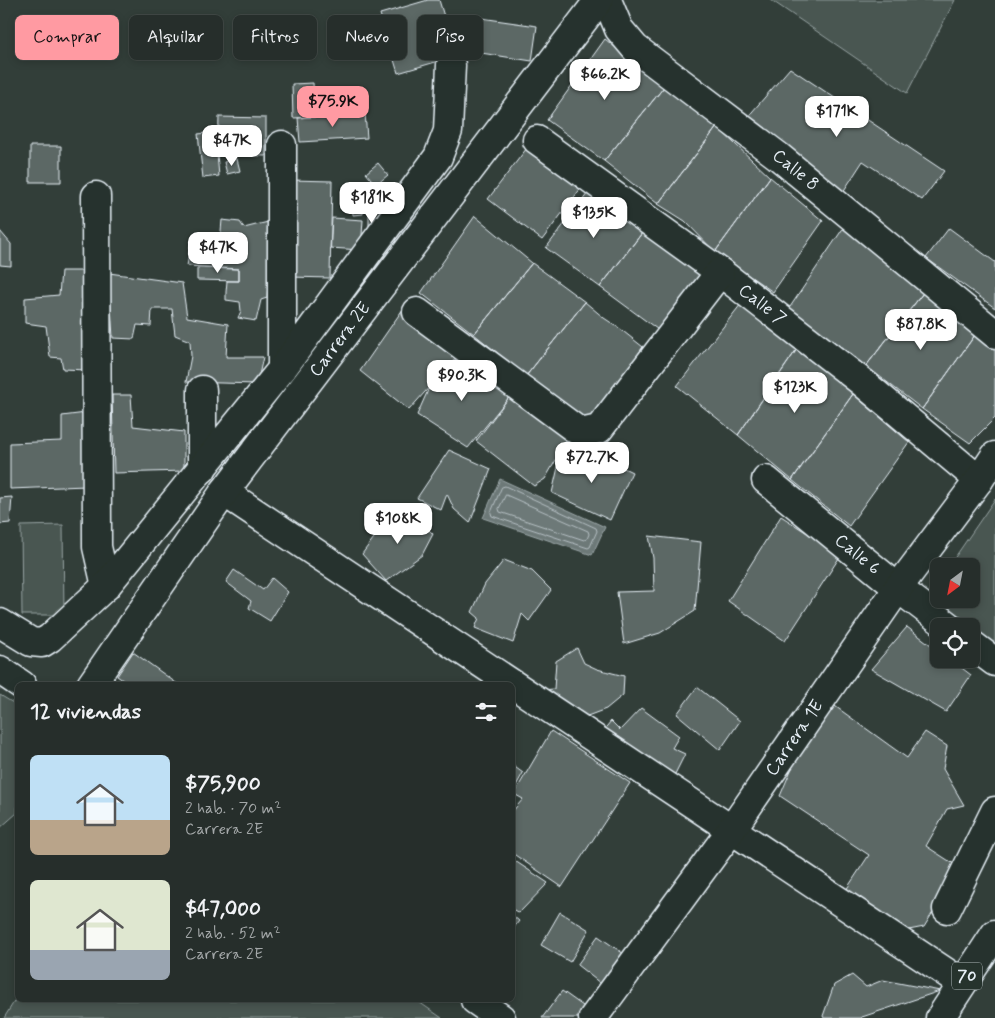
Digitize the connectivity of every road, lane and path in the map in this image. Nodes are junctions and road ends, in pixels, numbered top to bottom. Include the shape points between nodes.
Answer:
1 (599, 0) edge
2 (607, 0) edge
3 (451, 66) dead end
4 (537, 140) dead end
5 (282, 145) dead end
6 (96, 196) dead end
7 (720, 272) junction
8 (417, 312) dead end
9 (995, 334) edge
10 (282, 369) junction
11 (202, 390) dead end
12 (995, 456) edge
13 (202, 469) junction
14 (766, 480) dead end
15 (979, 480) junction
16 (224, 492) junction
17 (106, 586) junction
18 (898, 588) junction
19 (937, 618) edge
20 (0, 623) edge
21 (980, 651) edge
22 (995, 662) edge
23 (0, 670) edge
24 (18, 682) edge
25 (93, 682) edge
26 (510, 682) edge
27 (515, 685) edge
28 (995, 811) edge
29 (732, 829) junction
30 (947, 909) dead end
31 (995, 934) edge
32 (962, 983) junction
33 (478, 1002) edge
34 (501, 1018) edge
35 (593, 1018) edge
36 (940, 1018) edge

1 - 16 main road, Carrera 2E
2 - 9 main road, Calle 8 via 619,29 635,48 778,156
3 - 10 main road via 448,131 438,157
4 - 7 main road, Calle 7
5 - 10 main road
6 - 17 main road via 98,548
7 - 8 main road via 598,429 581,433
7 - 15 main road, Calle 7 via 862,382
10 - 13 main road
11 - 13 main road
12 - 15 main road, Carrera 1E
13 - 17 main road
14 - 18 main road, Calle 6
15 - 18 main road, Carrera 1E
16 - 25 main road, Carrera 2E
16 - 26 main road
17 - 20 main road via 42,643 31,642
18 - 19 main road, Calle 6
18 - 29 main road, Carrera 1E
21 - 22 main road
23 - 24 main road
27 - 29 main road
28 - 30 main road
29 - 32 main road
29 - 35 main road, Carrera 1E
31 - 32 main road, 70
32 - 36 main road, 70
33 - 34 main road

